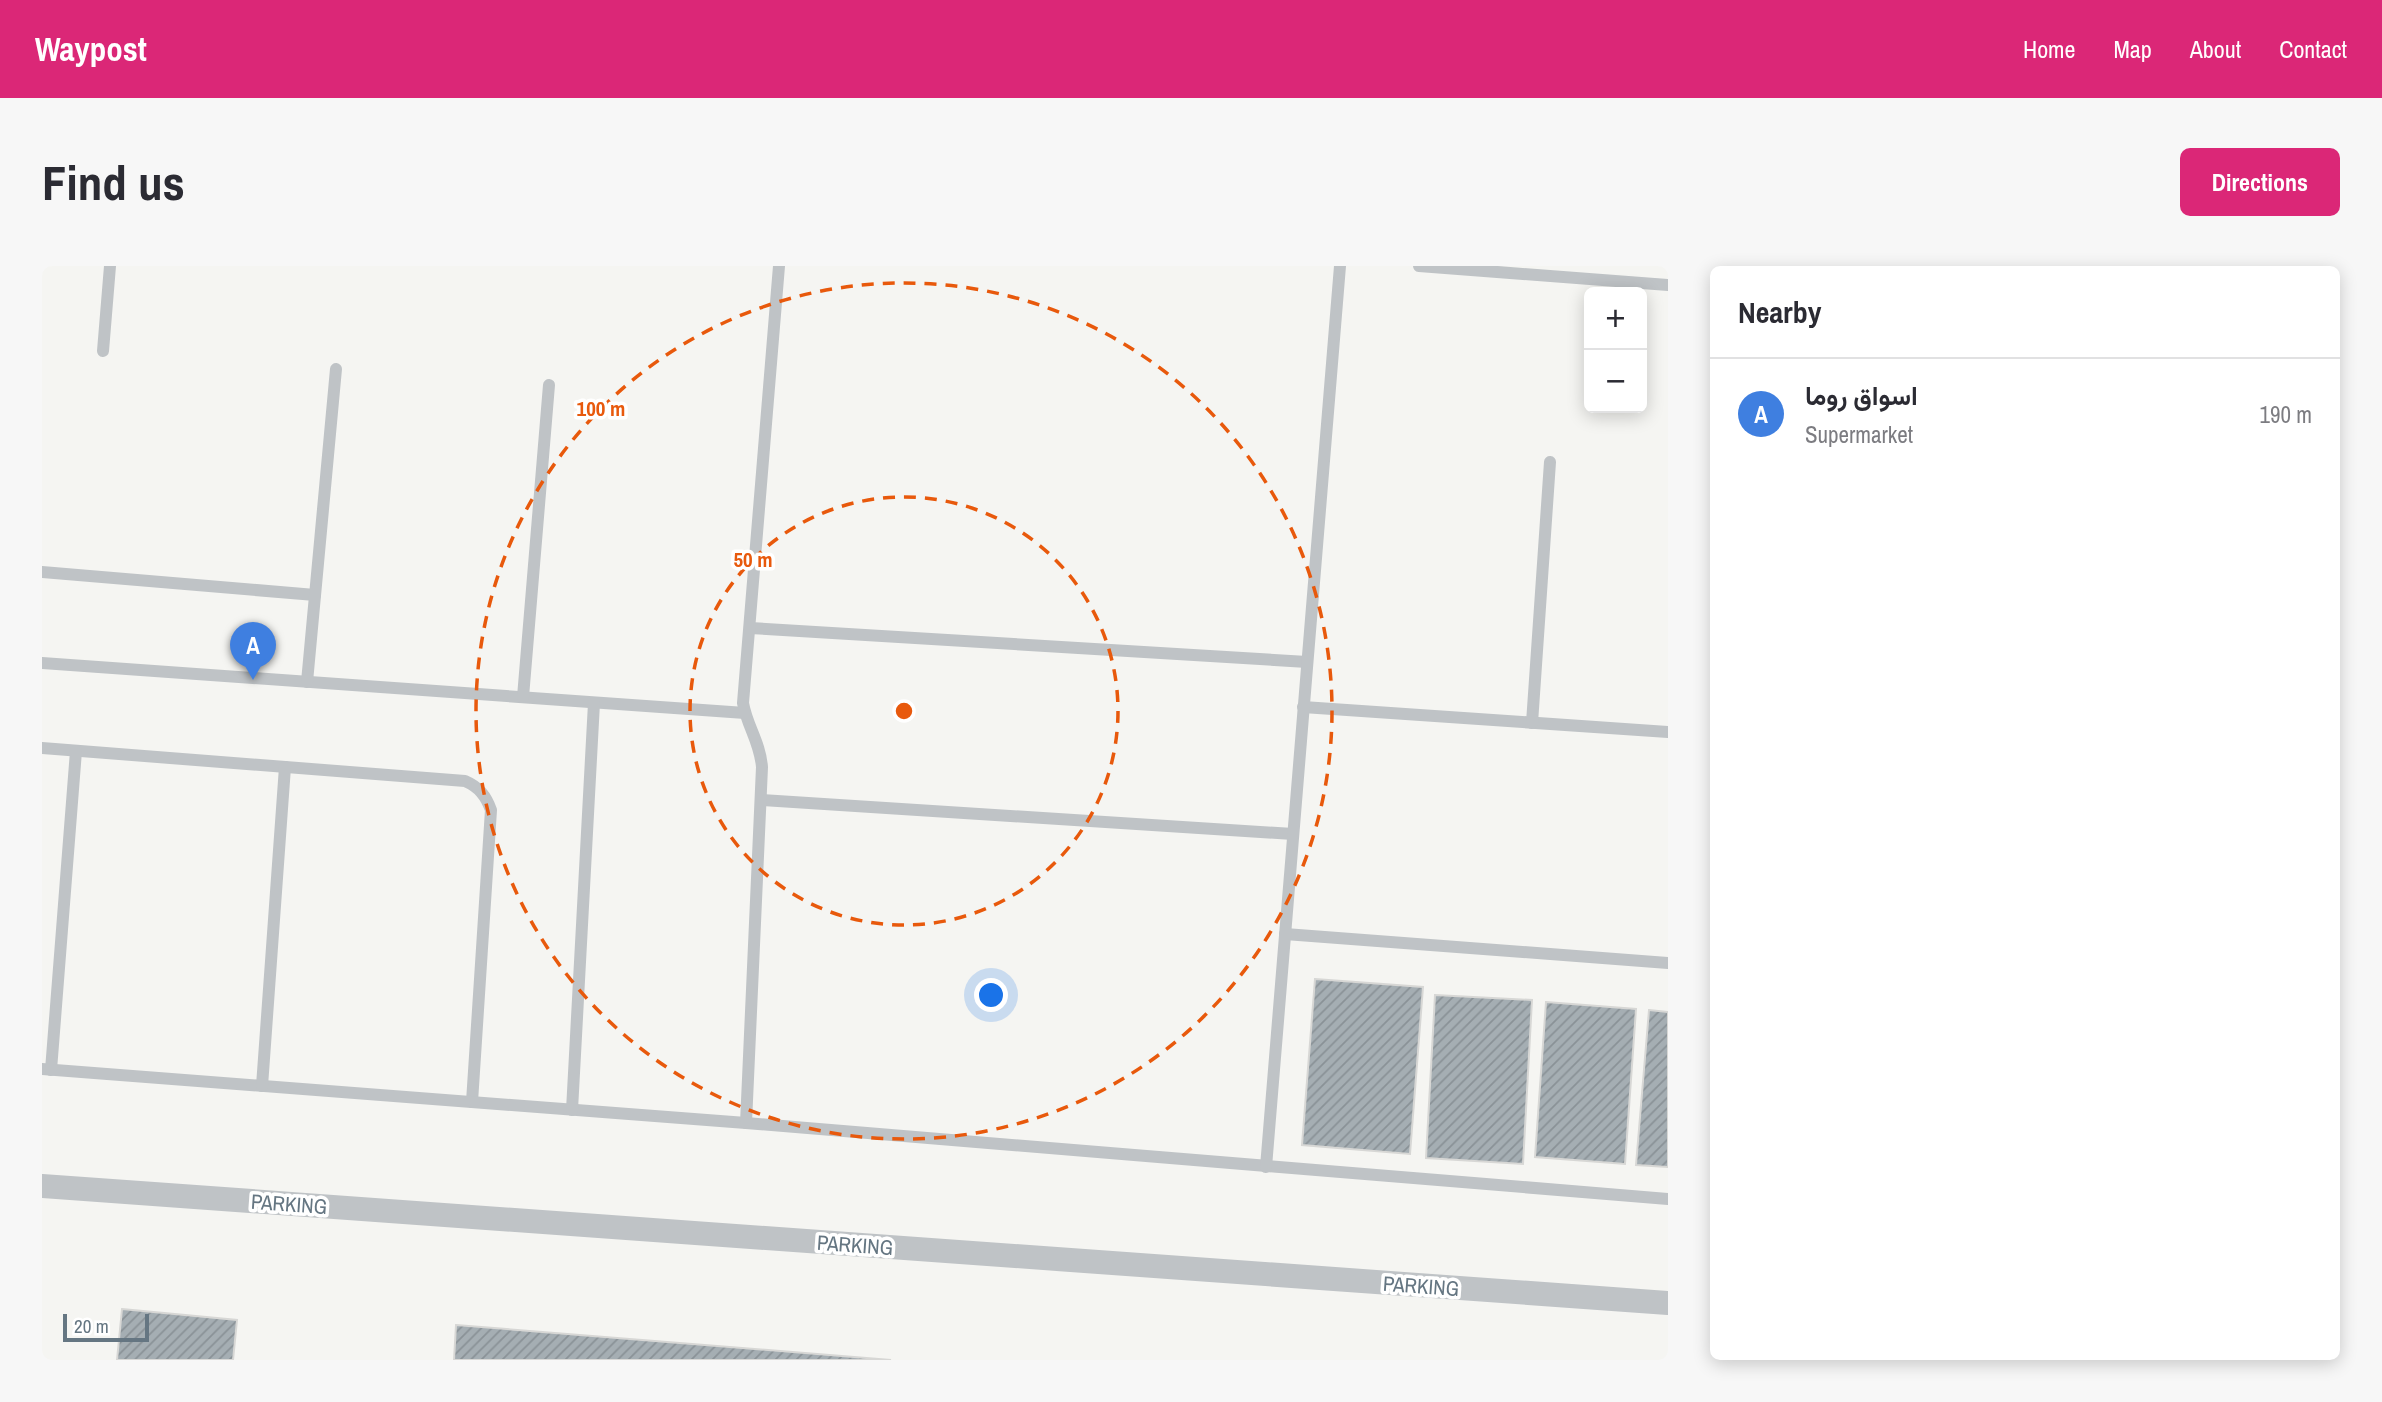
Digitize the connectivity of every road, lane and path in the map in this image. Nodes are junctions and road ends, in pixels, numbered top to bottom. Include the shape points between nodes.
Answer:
1 (110, 266) edge
2 (779, 266) edge
3 (1340, 266) edge
4 (1419, 266) edge
5 (1668, 285) edge
6 (103, 351) dead end
7 (336, 369) dead end
8 (549, 385) dead end
9 (1550, 462) dead end
10 (42, 572) edge
11 (316, 595) junction
12 (750, 628) junction
13 (1307, 662) junction
14 (42, 663) edge
15 (307, 682) junction
16 (523, 697) junction
17 (594, 703) junction
18 (1303, 708) junction
19 (745, 713) junction
20 (1532, 723) junction
21 (1668, 732) edge
22 (42, 748) edge
23 (76, 751) junction
24 (285, 767) junction
25 (761, 800) junction
26 (1293, 834) junction
27 (1284, 934) junction
28 (1668, 963) edge
29 (47, 1070) edge
30 (262, 1086) junction
31 (471, 1102) junction
32 (572, 1110) junction
33 (746, 1124) junction
34 (1266, 1167) junction
35 (42, 1186) edge
36 (1668, 1199) edge
37 (1668, 1303) edge

1 - 6 lane
2 - 12 lane
3 - 13 lane
4 - 5 lane
7 - 11 lane
8 - 16 lane
9 - 20 lane
10 - 11 lane
11 - 15 lane
12 - 13 lane
12 - 19 lane
13 - 18 lane
14 - 15 lane
15 - 16 lane
16 - 17 lane
17 - 19 lane
17 - 32 lane
18 - 20 lane
18 - 26 lane
19 - 25 lane via 761,753
20 - 21 lane
22 - 23 lane
23 - 24 lane
23 - 29 lane
24 - 30 lane
24 - 31 lane via 465,781 488,801 491,810
25 - 26 lane
25 - 33 lane
26 - 27 lane
27 - 28 lane
27 - 34 lane
29 - 30 lane
30 - 31 lane
31 - 32 lane
32 - 33 lane
33 - 34 lane
34 - 36 lane
35 - 37 street, PARKING

